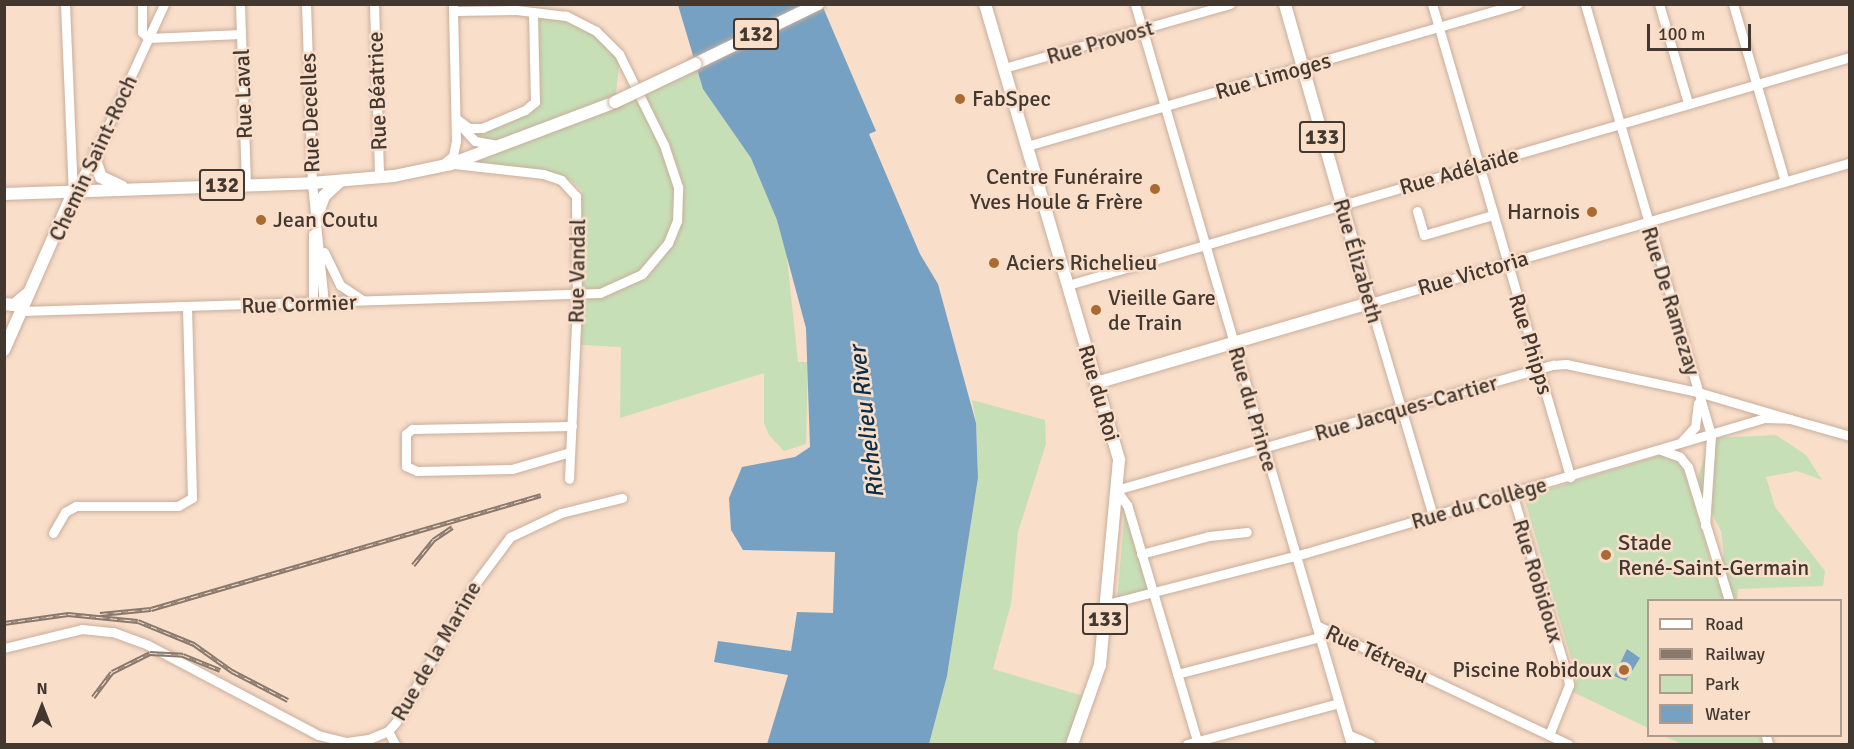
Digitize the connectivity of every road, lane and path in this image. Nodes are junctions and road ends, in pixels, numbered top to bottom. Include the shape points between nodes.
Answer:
1 (65, 4) edge
2 (142, 4) edge
3 (164, 4) edge
4 (240, 4) edge
5 (306, 4) edge
6 (374, 4) edge
7 (818, 4) edge
8 (985, 4) edge
9 (1135, 4) edge
10 (1230, 4) edge
11 (1285, 4) edge
12 (1432, 4) edge
13 (1518, 4) edge
14 (1585, 4) edge
15 (1659, 4) edge
16 (1733, 4) edge
17 (453, 8) edge
18 (533, 12) junction
19 (1439, 27) junction
20 (1142, 30) junction
21 (241, 34) junction
22 (148, 38) junction
23 (1850, 57) edge
24 (1004, 68) junction
25 (1302, 68) junction
26 (1756, 85) junction
27 (1688, 104) junction
28 (1165, 107) junction
29 (458, 119) junction
30 (1620, 123) junction
31 (509, 143) junction
32 (1027, 146) junction
33 (97, 150) junction
34 (1850, 163) edge
35 (451, 164) junction
36 (1479, 165) junction
37 (435, 168) junction
38 (380, 177) junction
39 (340, 181) junction
40 (1785, 182) junction
41 (312, 183) junction
42 (246, 184) junction
43 (132, 189) junction
44 (73, 193) junction
45 (4, 194) edge
46 (1342, 206) junction
47 (1417, 211) dead end
48 (1493, 215) junction
49 (1648, 221) junction
50 (315, 222) junction
51 (1203, 245) junction
52 (1507, 263) junction
53 (1068, 285) junction
54 (32, 290) junction
55 (577, 294) junction
56 (367, 302) junction
57 (324, 303) junction
58 (1370, 303) junction
59 (4, 304) edge
60 (313, 304) junction
61 (187, 308) junction
62 (22, 311) junction
63 (4, 333) edge
64 (1234, 342) junction
65 (4, 350) edge
66 (1539, 369) junction
67 (1096, 382) junction
68 (1698, 392) junction
69 (1401, 410) junction
70 (1790, 419) junction
71 (572, 426) junction
72 (1711, 436) junction
73 (1850, 436) edge
74 (1677, 446) junction
75 (1265, 448) junction
76 (1661, 450) junction
77 (570, 452) junction
78 (1570, 477) junction
79 (569, 479) dead end
80 (1116, 490) junction
81 (1512, 494) junction
82 (622, 498) dead end
83 (1433, 516) junction
84 (1706, 526) junction
85 (1247, 531) dead end
86 (53, 532) dead end
87 (1141, 554) junction
88 (1296, 555) junction
89 (1152, 594) junction
90 (1728, 599) edge
91 (1107, 604) junction
92 (1316, 624) junction
93 (1320, 637) junction
94 (4, 648) edge
95 (1177, 674) junction
96 (1339, 703) junction
97 (388, 731) junction
98 (1549, 735) junction
99 (1350, 740) edge
100 (395, 744) edge
101 (1072, 744) edge
102 (1194, 744) edge
103 (1370, 744) edge
104 (1568, 744) edge

1 - 44 street
2 - 22 street via 142,32
3 - 22 street, Chemin Saint-Roch
4 - 21 street, Rue Laval
5 - 41 street, Rue Decelles
6 - 38 street, Rue Béatrice
7 - 31 main road, 132, bridge via 615,102
8 - 24 main road, Rue du Roi
9 - 20 street, Rue du Prince
10 - 20 street, Rue Provost
11 - 25 main road, Rue Élizabeth / 133
12 - 19 street, Rue Phipps
13 - 19 street, Rue Limoges
14 - 30 street, Rue De Ramezay
15 - 27 street
16 - 26 street
17 - 18 street, Rue Cormier
17 - 29 street
18 - 29 street via 535,102 482,128 469,128
18 - 55 street, Rue Cormier via 566,16 606,40 623,62 675,174 677,221 662,254 642,274 612,291
19 - 25 street, Rue Limoges
19 - 36 street, Rue Phipps
20 - 24 street, Rue Provost
20 - 28 street, Rue du Prince
21 - 22 street
21 - 42 street, Rue Laval
22 - 33 street, Chemin Saint-Roch
23 - 26 street, Rue Adélaïde
24 - 32 main road, Rue du Roi
25 - 28 street, Rue Limoges
25 - 46 main road, Rue Élizabeth / 133
26 - 27 street, Rue Adélaïde
26 - 40 street
27 - 30 street, Rue Adélaïde
28 - 32 street, Rue Limoges
28 - 51 street, Rue du Prince
29 - 31 street via 475,141 493,146
29 - 37 street via 455,152
30 - 36 street, Rue Adélaïde
30 - 49 street, Rue De Ramezay
31 - 35 main road, 132
32 - 53 main road, Rue du Roi
33 - 43 main road via 95,160 101,177 112,185
33 - 44 street, Chemin Saint-Roch
34 - 40 street, Rue Victoria
35 - 37 main road, 132
35 - 55 street, Rue Vandal via 543,174 568,185 578,209
36 - 46 street, Rue Adélaïde
36 - 48 street, Rue Phipps
37 - 38 main road, 132
38 - 39 main road, 132
39 - 41 main road, 132
39 - 50 main road via 324,196
40 - 49 street, Rue Victoria
41 - 42 main road, 132
41 - 50 street, Rue Decelles
42 - 43 main road, 132
43 - 44 main road, 132
44 - 45 main road, 132
44 - 54 main road, Chemin Saint-Roch
46 - 51 street, Rue Adélaïde
46 - 58 main road, Rue Élizabeth / 133
47 - 48 street via 1424,235
48 - 52 street, Rue Phipps
49 - 52 street, Rue Victoria
49 - 68 street, Rue De Ramezay
50 - 56 street via 325,257 340,285
50 - 57 street, Rue Decelles
50 - 60 street, Rue Decelles
51 - 53 street, Rue Adélaïde
51 - 64 street, Rue du Prince
52 - 58 street, Rue Victoria
52 - 66 street, Rue Phipps
53 - 67 main road, Rue du Roi
54 - 59 main road via 14,305
54 - 62 main road, Chemin Saint-Roch
55 - 56 street, Rue Cormier
55 - 71 street, Rue Vandal
56 - 57 street, Rue Cormier
57 - 60 street, Rue Cormier
58 - 64 main road, Rue Victoria
58 - 69 street, Rue Élizabeth
60 - 61 street, Rue Cormier
61 - 62 street, Rue Cormier
61 - 86 street via 192,498 178,506 76,506 65,512
62 - 63 main road, Chemin Saint-Roch
62 - 65 main road, Chemin Saint-Roch
64 - 67 main road, Rue Victoria
64 - 75 street, Rue du Prince
66 - 68 street, Rue Jacques-Cartier via 1566,364
66 - 69 street, Rue Jacques-Cartier
66 - 78 street, Rue Phipps
67 - 80 main road, Rue du Roi / 133 via 1119,460
68 - 70 street, Rue Jacques-Cartier
68 - 72 street, Rue De Ramezay
68 - 74 street via 1695,427
69 - 75 street, Rue Jacques-Cartier
69 - 83 street, Rue Élizabeth
70 - 72 street, Rue du Collège via 1765,418
70 - 73 street, Rue du Collège
71 - 77 street, Rue Vandal
71 - 77 street via 409,429 406,434 407,467 505,470
72 - 74 street, Rue du Collège
72 - 84 street, Rue De Ramezay
74 - 76 street, Rue du Collège
75 - 80 street, Rue Jacques-Cartier
75 - 88 street, Rue du Prince
76 - 78 street, Rue du Collège
76 - 84 street via 1680,456 1688,467
77 - 79 street, Rue Vandal
78 - 81 street, Rue du Collège
80 - 87 street via 1127,505
80 - 91 main road, 133
81 - 83 street, Rue du Collège
81 - 98 street, Rue Robidoux via 1568,678 1569,685
82 - 97 street, Rue de la Marine via 533,524 501,546
83 - 88 street, Rue du Collège
84 - 90 street, Rue De Ramezay
85 - 87 street via 1209,536
87 - 89 street
88 - 89 street, Rue du Collège
88 - 92 street, Rue du Prince
89 - 91 street, Rue du Collège
89 - 95 street
91 - 101 main road, 133 via 1096,680
92 - 93 street, Rue du Prince
92 - 98 street, Rue Tétreau
93 - 95 street, Rue Tétreau
93 - 96 street, Rue du Prince
94 - 97 street, Rue de la Marine via 69,631 102,629 148,645 318,735 358,741
95 - 102 street
96 - 99 street, Rue du Prince
96 - 102 street
97 - 100 street
98 - 104 street, Rue Tétreau
99 - 103 street

